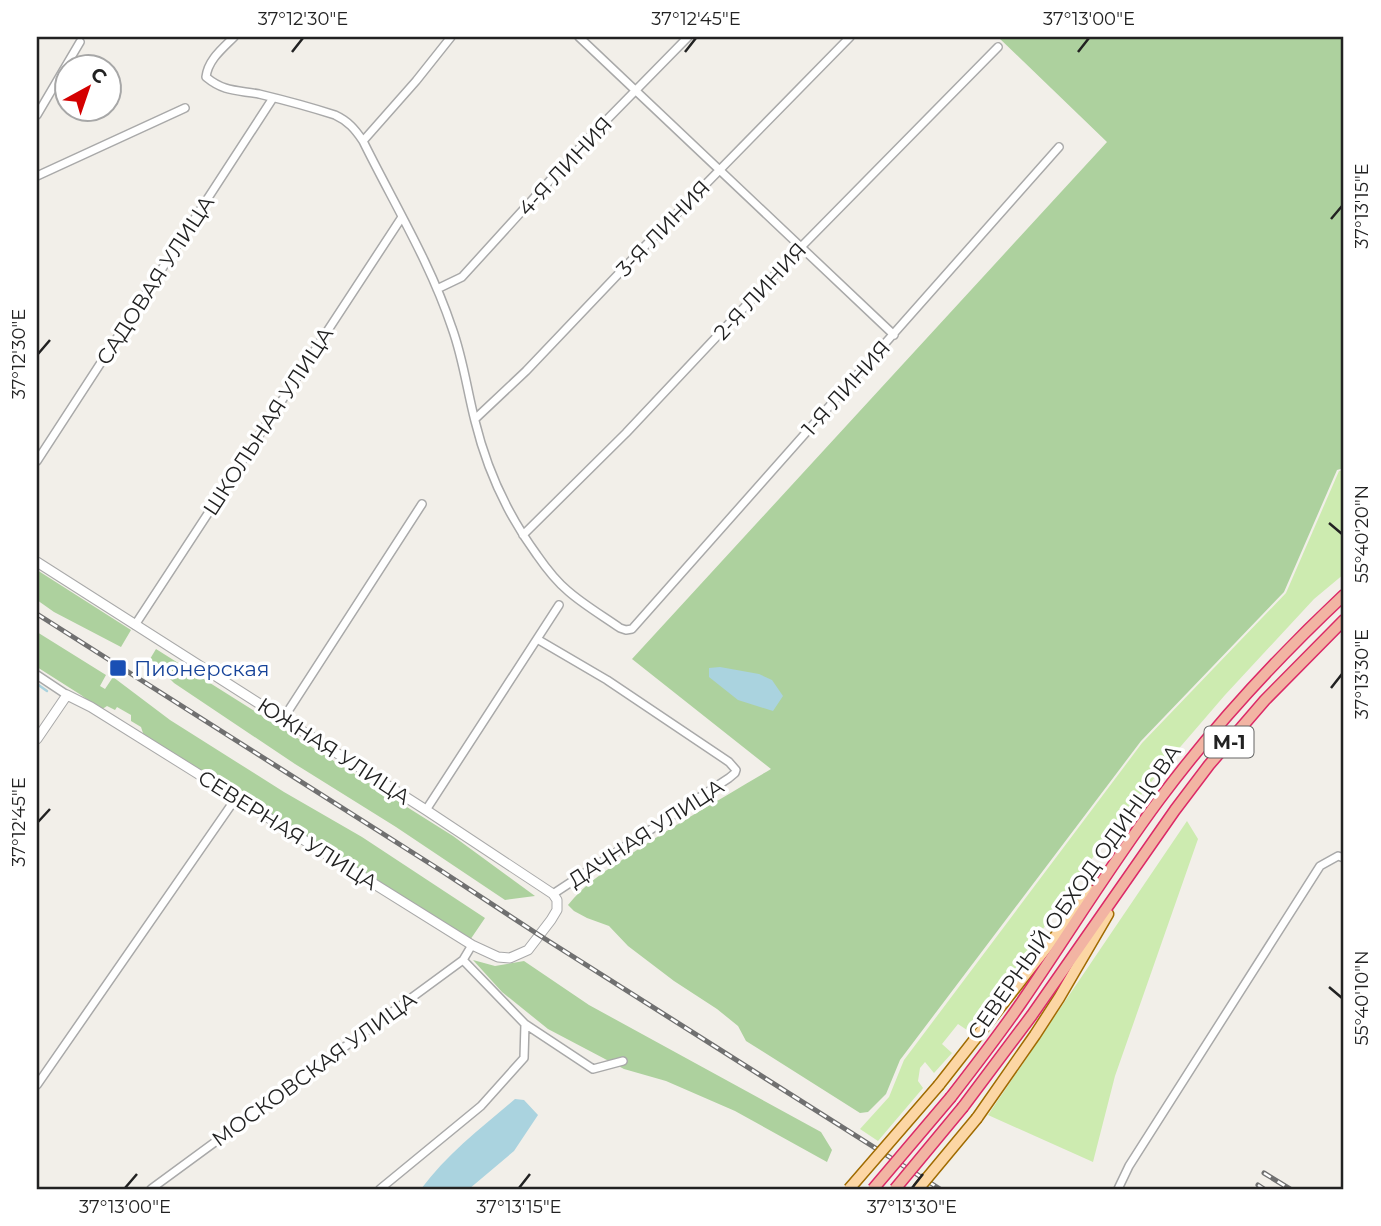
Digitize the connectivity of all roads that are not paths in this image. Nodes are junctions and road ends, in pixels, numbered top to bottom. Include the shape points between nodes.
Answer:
1 (234, 37) edge
2 (451, 37) edge
3 (579, 37) edge
4 (688, 37) edge
5 (850, 37) edge
6 (80, 42) dead end
7 (998, 47) dead end
8 (636, 90) junction
9 (273, 98) junction
10 (185, 108) dead end
11 (37, 115) edge
12 (363, 141) junction
13 (1059, 147) dead end
14 (720, 170) junction
15 (37, 176) edge
16 (401, 217) junction
17 (801, 247) junction
18 (437, 289) junction
19 (894, 335) junction
20 (475, 419) junction
21 (37, 461) edge
22 (422, 504) dead end
23 (523, 535) junction
24 (37, 562) edge
25 (1344, 595) edge
26 (559, 605) dead end
27 (1344, 620) edge
28 (135, 625) junction
29 (537, 639) junction
30 (37, 676) edge
31 (67, 695) junction
32 (283, 719) junction
33 (37, 740) edge
34 (236, 798) junction
35 (426, 810) junction
36 (1344, 858) edge
37 (1112, 864) junction
38 (1129, 876) junction
39 (552, 894) junction
40 (472, 945) junction
41 (463, 960) junction
42 (526, 1024) junction
43 (623, 1061) dead end
44 (37, 1085) edge
45 (151, 1189) edge
46 (380, 1189) edge
47 (849, 1189) edge
48 (873, 1189) edge
49 (895, 1189) edge
50 (918, 1189) edge
51 (1118, 1189) edge

1 - 9 street via 211,61 206,78 230,90
2 - 12 street
3 - 8 street
4 - 8 street, 4-Я ЛИНИЯ
5 - 14 street, 3-Я ЛИНИЯ
6 - 11 street
7 - 17 street, 2-Я ЛИНИЯ
8 - 14 street
8 - 18 street, 4-Я ЛИНИЯ via 462,277
9 - 12 street via 346,120
9 - 21 street, САДОВАЯ УЛИЦА
10 - 15 street
12 - 16 street
13 - 19 street, 1-Я ЛИНИЯ
14 - 17 street
14 - 20 street, 3-Я ЛИНИЯ
16 - 18 street
16 - 28 street, ШКОЛЬНАЯ УЛИЦА
17 - 19 street
17 - 23 street, 2-Я ЛИНИЯ
18 - 20 street via 462,360
19 - 23 street, 1-Я ЛИНИЯ via 632,629 620,628 569,592
20 - 23 street via 499,493
22 - 32 street
24 - 28 street, ЮЖНАЯ УЛИЦА
25 - 37 highway, СЕВЕРНЫЙ ОБХОД ОДИНЦОВА / М-1 via 1244,695
26 - 29 street
27 - 38 highway, СЕВЕРНЫЙ ОБХОД ОДИНЦОВА / М-1 via 1209,765
28 - 32 street, ЮЖНАЯ УЛИЦА
29 - 35 street
29 - 39 street, ДАЧНАЯ УЛИЦА via 607,680 736,770 729,779
30 - 31 street, СЕВЕРНАЯ УЛИЦА
31 - 33 street
31 - 34 street, СЕВЕРНАЯ УЛИЦА
32 - 35 street, ЮЖНАЯ УЛИЦА
34 - 40 street, СЕВЕРНАЯ УЛИЦА
34 - 44 street
35 - 39 street, ЮЖНАЯ УЛИЦА
36 - 51 street via 1338,856 1320,866
37 - 47 main road, bridge via 939,1085
37 - 48 highway, СЕВЕРНЫЙ ОБХОД ОДИНЦОВА / М-1, bridge via 1019,1006 951,1097
38 - 49 highway, СЕВЕРНЫЙ ОБХОД ОДИНЦОВА / М-1, bridge via 1032,1016
38 - 50 main road, bridge via 1035,1035 977,1118
39 - 40 street, СЕВЕРНАЯ УЛИЦА via 557,910 528,950 510,958 498,957
40 - 41 street, МОСКОВСКАЯ УЛИЦА
41 - 42 street
41 - 45 street, МОСКОВСКАЯ УЛИЦА
42 - 43 street via 593,1069
42 - 46 street via 524,1058 481,1106

